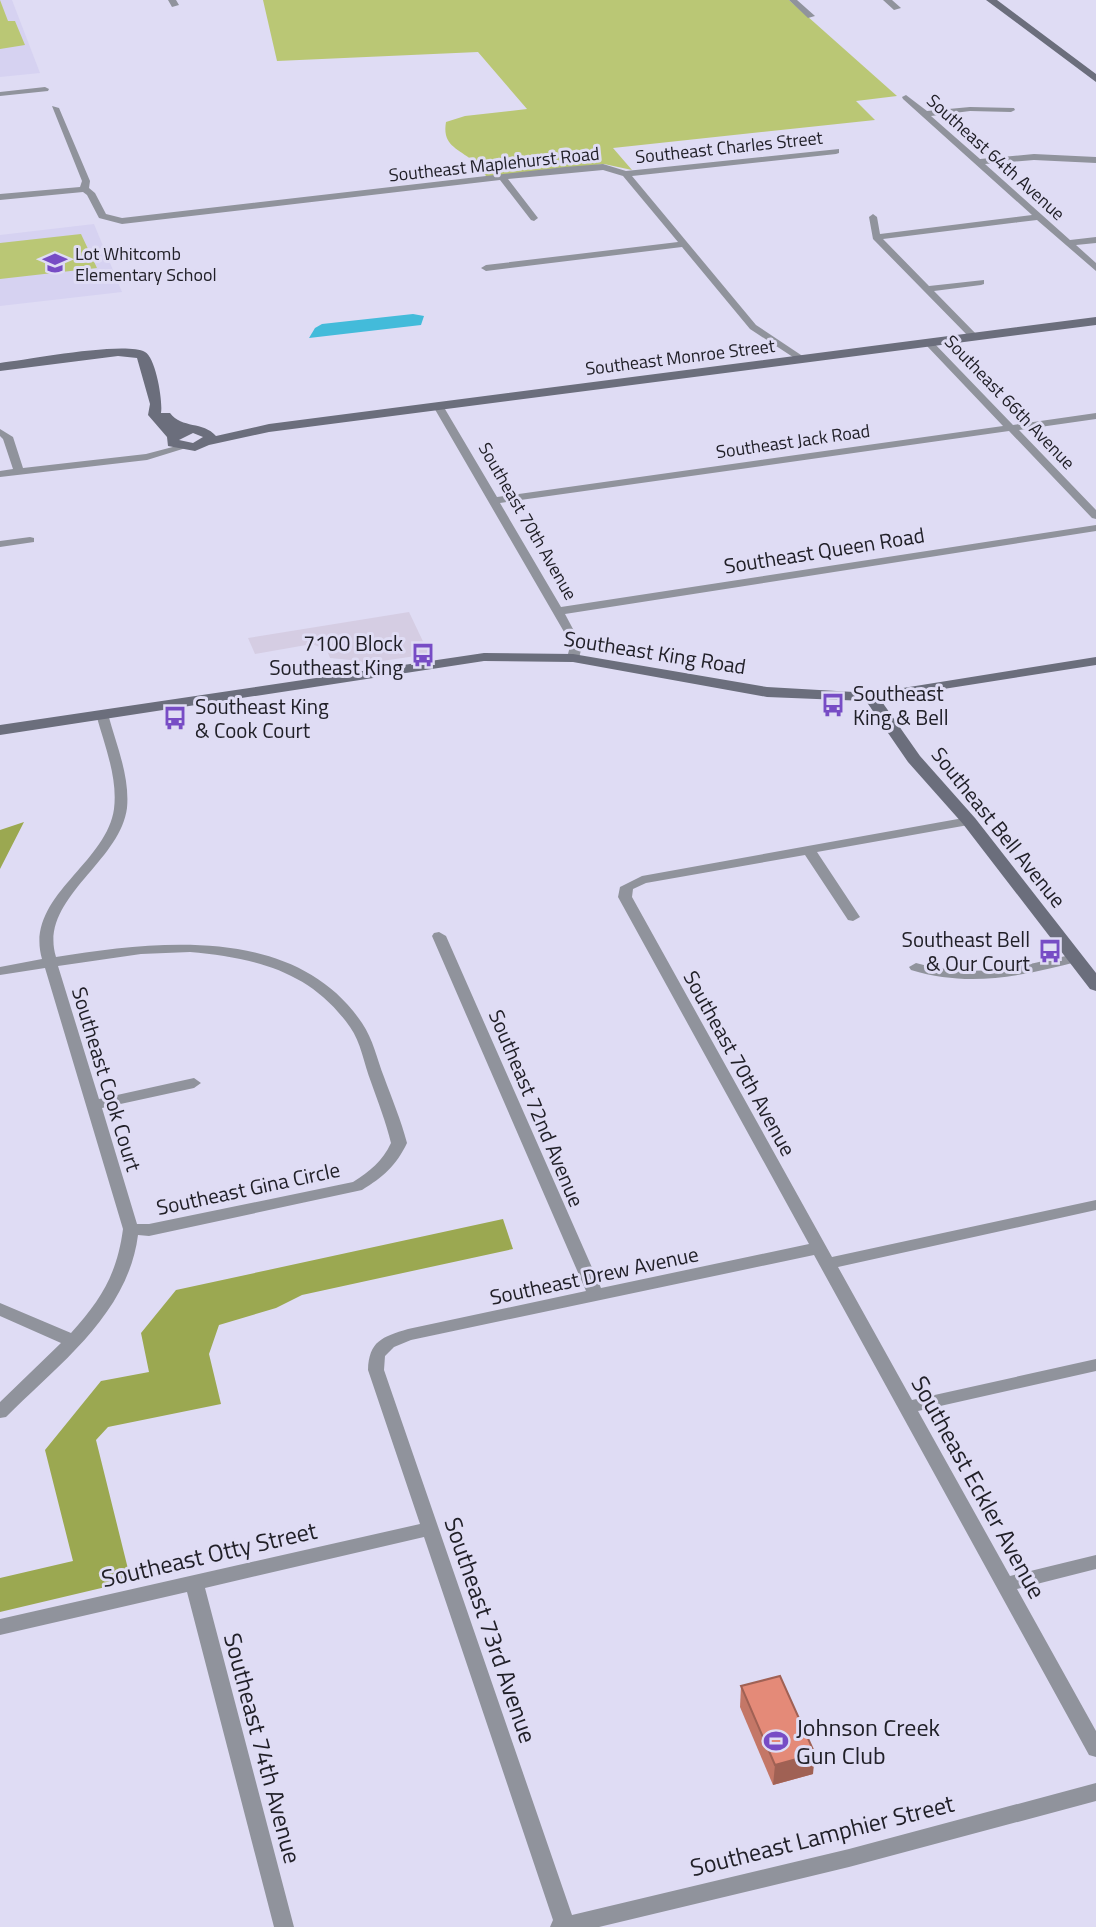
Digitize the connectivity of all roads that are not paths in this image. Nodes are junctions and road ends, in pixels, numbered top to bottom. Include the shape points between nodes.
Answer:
1 (793, 0) edge
2 (887, 0) edge
3 (991, 0) edge
4 (897, 8) dead end
5 (811, 16) dead end
6 (1096, 79) edge
7 (45, 89) dead end
8 (0, 94) edge
9 (905, 97) dead end
10 (55, 108) dead end
11 (1012, 110) dead end
12 (924, 114) junction
13 (836, 151) dead end
14 (979, 162) junction
15 (1094, 162) edge
16 (626, 174) junction
17 (503, 178) junction
18 (84, 189) junction
19 (0, 197) edge
20 (873, 217) dead end
21 (1039, 217) junction
22 (534, 218) dead end
23 (876, 237) junction
24 (1096, 240) edge
25 (1068, 243) junction
26 (684, 244) junction
27 (486, 268) dead end
28 (1096, 268) edge
29 (981, 282) dead end
30 (928, 289) junction
31 (1096, 321) edge
32 (974, 337) junction
33 (929, 343) junction
34 (802, 359) junction
35 (0, 366) edge
36 (156, 404) junction
37 (438, 406) junction
38 (1096, 416) edge
39 (1012, 428) junction
40 (188, 430) junction
41 (0, 432) edge
42 (208, 436) junction
43 (176, 441) junction
44 (19, 472) junction
45 (0, 474) edge
46 (494, 501) junction
47 (1096, 516) edge
48 (1096, 528) edge
49 (30, 540) dead end
50 (0, 544) edge
51 (559, 611) junction
52 (573, 657) junction
53 (1096, 661) edge
54 (870, 696) junction
55 (102, 714) junction
56 (0, 730) edge
57 (969, 821) junction
58 (809, 851) junction
59 (853, 917) dead end
60 (439, 936) dead end
61 (1076, 958) junction
62 (48, 963) junction
63 (916, 967) dead end
64 (0, 971) edge
65 (1096, 985) edge
66 (194, 1083) dead end
67 (94, 1105) junction
68 (1096, 1205) edge
69 (131, 1229) junction
70 (823, 1256) junction
71 (596, 1296) junction
72 (0, 1309) edge
73 (71, 1340) junction
74 (381, 1349) joint
75 (1096, 1365) edge
76 (907, 1407) junction
77 (0, 1412) edge
78 (429, 1529) junction
79 (1096, 1563) edge
80 (194, 1582) junction
81 (1005, 1584) junction
82 (0, 1627) edge
83 (1096, 1749) edge
84 (1096, 1792) edge
85 (564, 1926) edge
86 (284, 1927) edge

1 - 5 street
2 - 4 street
3 - 6 street
7 - 8 street
9 - 12 street, Southeast 64th Avenue
10 - 18 street via 86,181
11 - 12 street
12 - 14 street, Southeast 64th Avenue
13 - 16 street, Southeast Charles Street
14 - 15 street via 1034,157
14 - 21 street, Southeast 64th Avenue
16 - 17 street, Southeast Maplehurst Road via 596,167
16 - 26 street, Southeast Maplehurst Road
17 - 18 street, Southeast Maplehurst Road via 131,220 108,219
17 - 22 street
18 - 19 street
20 - 23 street
21 - 23 street
21 - 25 street, Southeast 64th Avenue
23 - 30 street, Southeast 66th Avenue
24 - 25 street
25 - 28 street, Southeast 64th Avenue
26 - 27 street
26 - 34 street, Southeast Maplehurst Road via 758,332
29 - 30 street
30 - 32 street, Southeast 66th Avenue
31 - 32 street, Southeast Monroe Street
32 - 33 street, Southeast Monroe Street
33 - 34 street, Southeast Monroe Street
33 - 39 street, Southeast 66th Avenue
34 - 37 street, Southeast Monroe Street
35 - 36 street via 136,353 146,360
36 - 40 street via 169,423
36 - 43 street via 156,419
37 - 42 street, Southeast Monroe Street
37 - 46 street, Southeast 70th Avenue
38 - 39 street, Southeast Jack Road
39 - 46 street, Southeast Jack Road
39 - 47 street, Southeast 66th Avenue
40 - 42 street
40 - 43 street
41 - 44 street via 8,437
42 - 43 street, Southeast Monroe Street via 200,446
43 - 44 street via 147,457
44 - 45 street
46 - 51 street, Southeast 70th Avenue
48 - 51 street, Southeast Queen Road
49 - 50 street
51 - 52 street, Southeast 70th Avenue via 575,642
52 - 54 street, Southeast King Road via 767,692
52 - 55 street, Southeast King Road via 450,660
53 - 54 street, Southeast King Road
54 - 57 street, Southeast Bell Avenue via 914,759
55 - 56 street, Southeast King Road
55 - 62 street, Southeast Cook Court via 120,809 108,842 63,896 49,924
57 - 58 street
57 - 61 street, Southeast Bell Avenue
58 - 59 street
58 - 70 street, Southeast 70th Avenue via 642,880 627,887 625,897
60 - 71 street, Southeast 72nd Avenue
61 - 63 street via 974,977 938,975
61 - 65 street, Southeast Bell Avenue
62 - 64 street
62 - 67 street, Southeast Cook Court
62 - 69 street, Southeast Gina Circle via 127,950 195,948 242,953 314,981 356,1025 396,1128 399,1143 393,1156 380,1172 357,1186 149,1230
66 - 67 street
67 - 69 street, Southeast Cook Court
68 - 70 street, Southeast Drew Avenue
69 - 73 street, Southeast Cook Court via 122,1272 110,1295
70 - 71 street, Southeast Drew Avenue
70 - 76 street, Southeast Eckler Avenue
71 - 74 street, Southeast Drew Avenue via 408,1335
72 - 73 street
73 - 77 street, Southeast Cook Court
74 - 78 street, Southeast 73rd Avenue via 376,1370
75 - 76 street
76 - 81 street, Southeast Eckler Avenue
78 - 80 street, Southeast Otty Street
78 - 85 street, Southeast 73rd Avenue
79 - 81 street
80 - 82 street, Southeast Otty Street
80 - 86 street, Southeast 74th Avenue
81 - 83 street, Southeast Eckler Avenue
84 - 85 street, Southeast Lamphier Street

